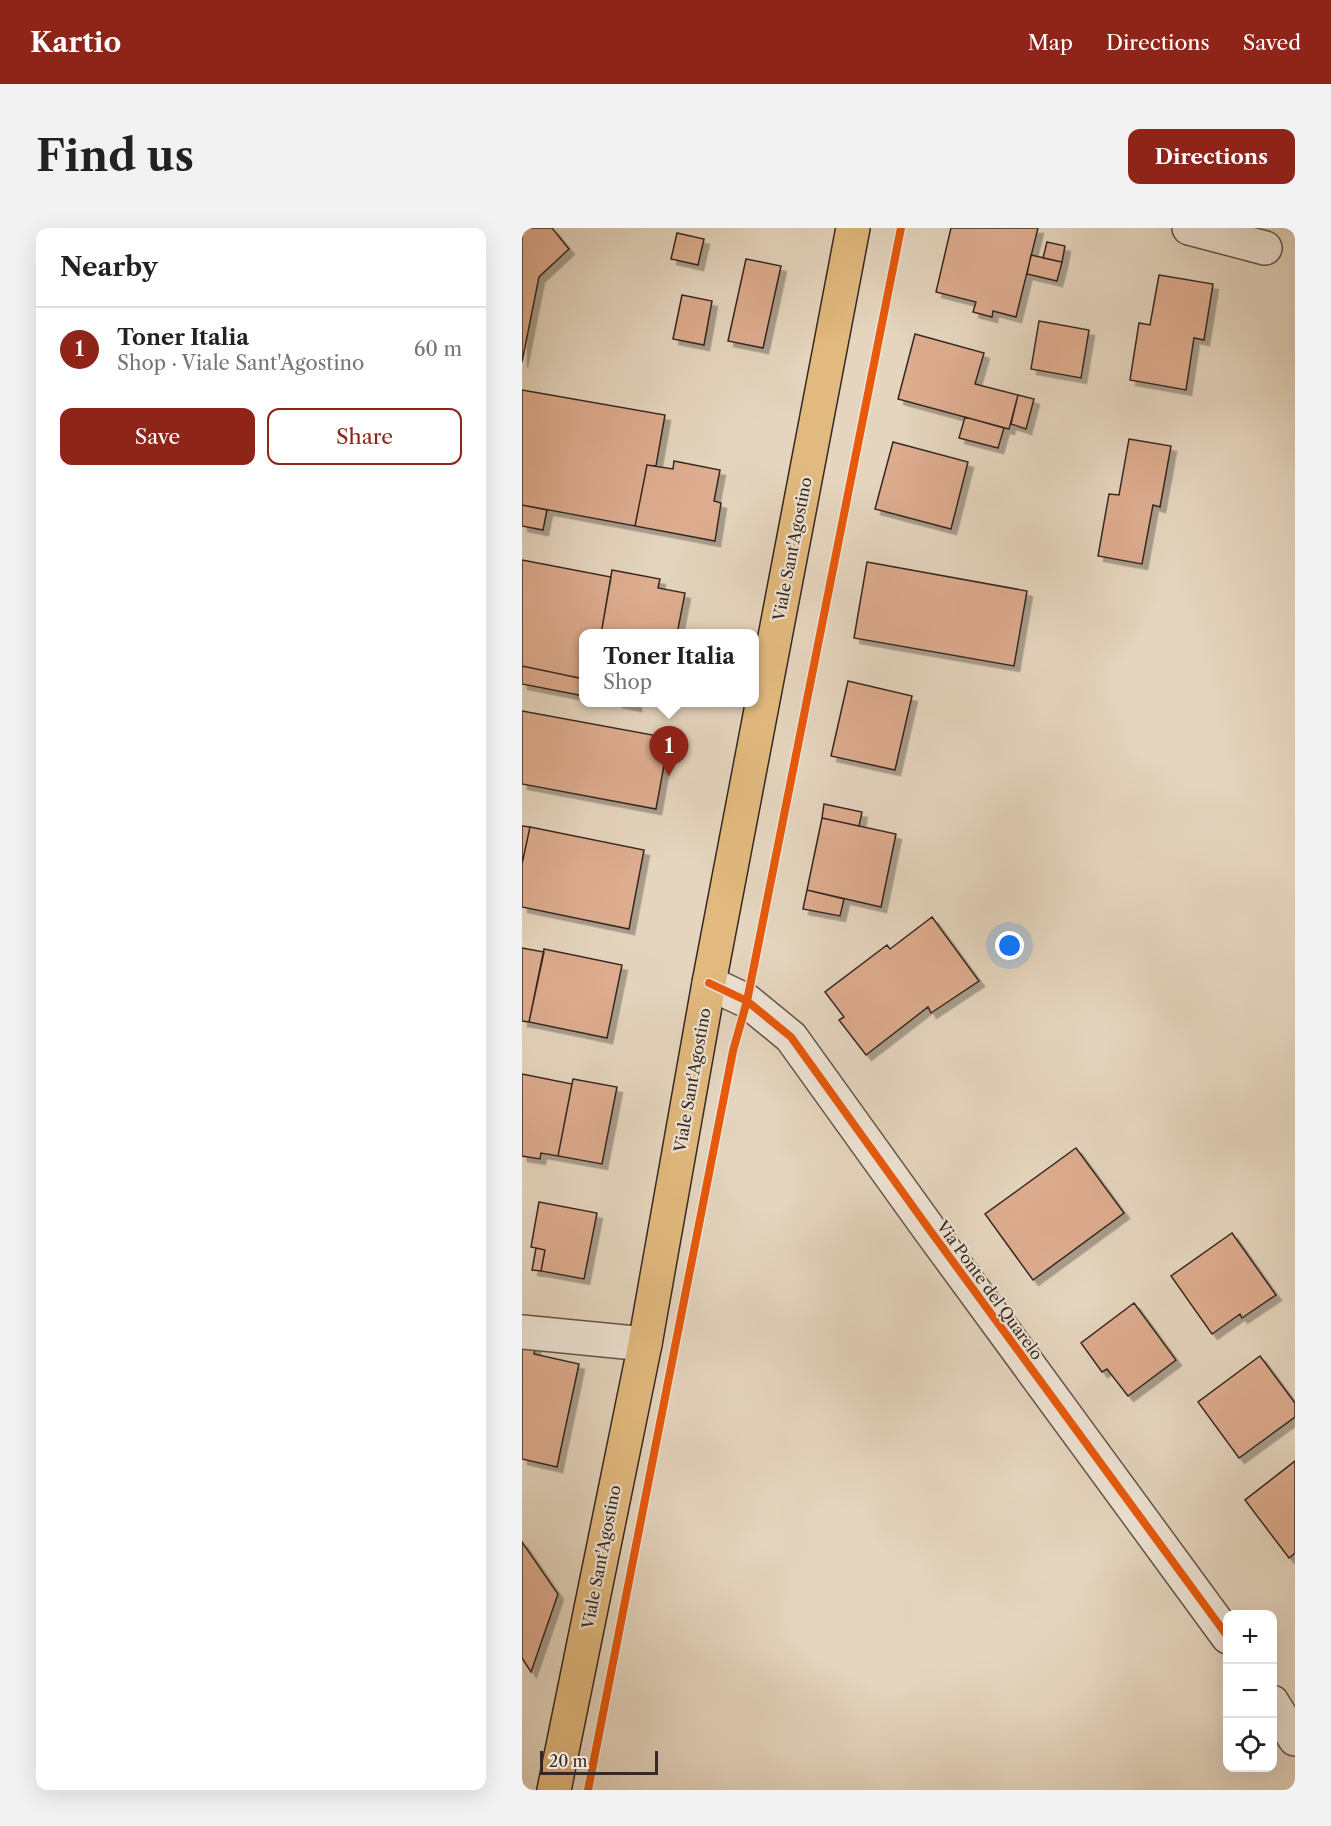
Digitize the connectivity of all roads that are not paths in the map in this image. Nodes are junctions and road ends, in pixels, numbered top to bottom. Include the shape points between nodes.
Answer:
1 (853, 228) edge
2 (1189, 228) edge
3 (1265, 248) dead end
4 (709, 983) junction
5 (522, 1332) edge
6 (645, 1344) junction
7 (1223, 1632) edge
8 (1277, 1710) edge
9 (1295, 1739) edge
10 (554, 1790) edge

1 - 4 main road, Viale Sant'Agostino
2 - 3 street
4 - 6 main road, Viale Sant'Agostino
4 - 7 street, Via Ponte del Quarelo via 747,1001 791,1037
5 - 6 street
6 - 10 main road, Viale Sant'Agostino
8 - 9 street

